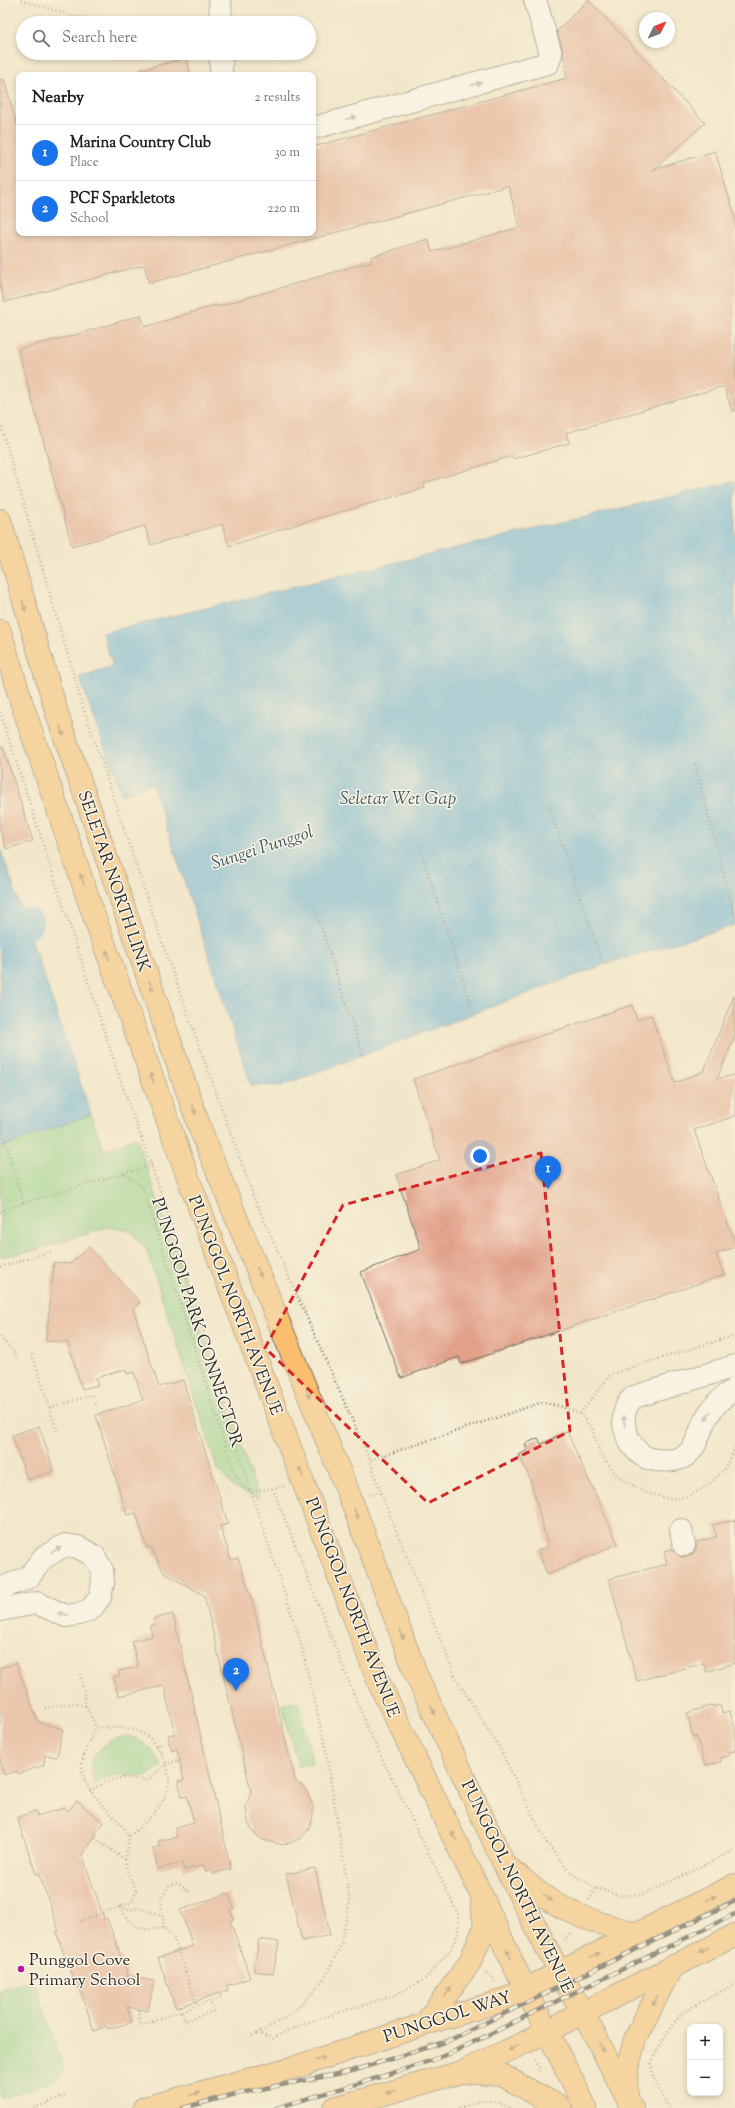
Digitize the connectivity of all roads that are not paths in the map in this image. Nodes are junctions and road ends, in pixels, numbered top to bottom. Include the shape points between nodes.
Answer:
1 (220, 0) edge
2 (535, 0) edge
3 (220, 16) edge
4 (221, 60) edge
5 (221, 72) edge
6 (316, 127) edge
7 (0, 520) edge
8 (0, 631) edge
9 (189, 1180) joint
10 (244, 1236) joint
11 (735, 1366) edge
12 (735, 1389) edge
13 (0, 1589) edge
14 (0, 1610) edge
15 (505, 1866) junction
16 (735, 1885) edge
17 (480, 1892) junction
18 (640, 1934) junction
19 (735, 1935) edge
20 (672, 1966) junction
21 (560, 1973) junction
22 (526, 1989) junction
23 (582, 2013) junction
24 (424, 2024) junction
25 (548, 2031) junction
26 (462, 2072) junction
27 (630, 2104) edge
28 (144, 2108) edge
29 (334, 2108) edge
30 (561, 2108) edge
31 (586, 2108) edge

1 - 3 street
6 -> 2 street via 548,63 551,54
4 - 5 street
7 -> 10 main road, SELETAR NORTH LINK via 59,720 201,1131
9 -> 8 main road, SELETAR NORTH LINK via 79,870 22,704
17 -> 9 main road, PUNGGOL NORTH AVENUE via 379,1683
10 -> 15 main road, PUNGGOL NORTH AVENUE via 354,1509 416,1674
12 -> 11 street via 720,1400 711,1411 696,1443 681,1458 650,1459 634,1446 627,1434 623,1412 628,1401 634,1397
13 -> 14 street via 29,1577 43,1558 65,1545 78,1547 94,1556 102,1570 104,1584 100,1597 91,1609 79,1614 66,1616 37,1603
15 -> 18 main road via 550,1900 580,1916
15 - 21 main road, PUNGGOL NORTH AVENUE
18 -> 16 main road, PUNGGOL WAY
22 -> 17 main road, PUNGGOL NORTH AVENUE
24 -> 17 main road via 470,1962 485,1927
21 -> 18 main road, PUNGGOL WAY
19 -> 20 main road
20 - 23 main road
20 -> 27 main road via 635,2039 626,2073
21 - 22 main road, PUNGGOL WAY
21 - 23 main road, PUNGGOL NORTH AVENUE
22 - 24 main road, PUNGGOL WAY via 504,2000
22 - 25 main road, PUNGGOL NORTH AVENUE
23 - 25 main road
23 -> 27 main road, PUNGGOL NORTH AVENUE
28 -> 24 main road, PUNGGOL WAY via 299,2066
25 -> 26 main road
25 - 31 main road, PUNGGOL NORTH AVENUE
26 -> 29 main road
26 - 30 main road via 502,2075

